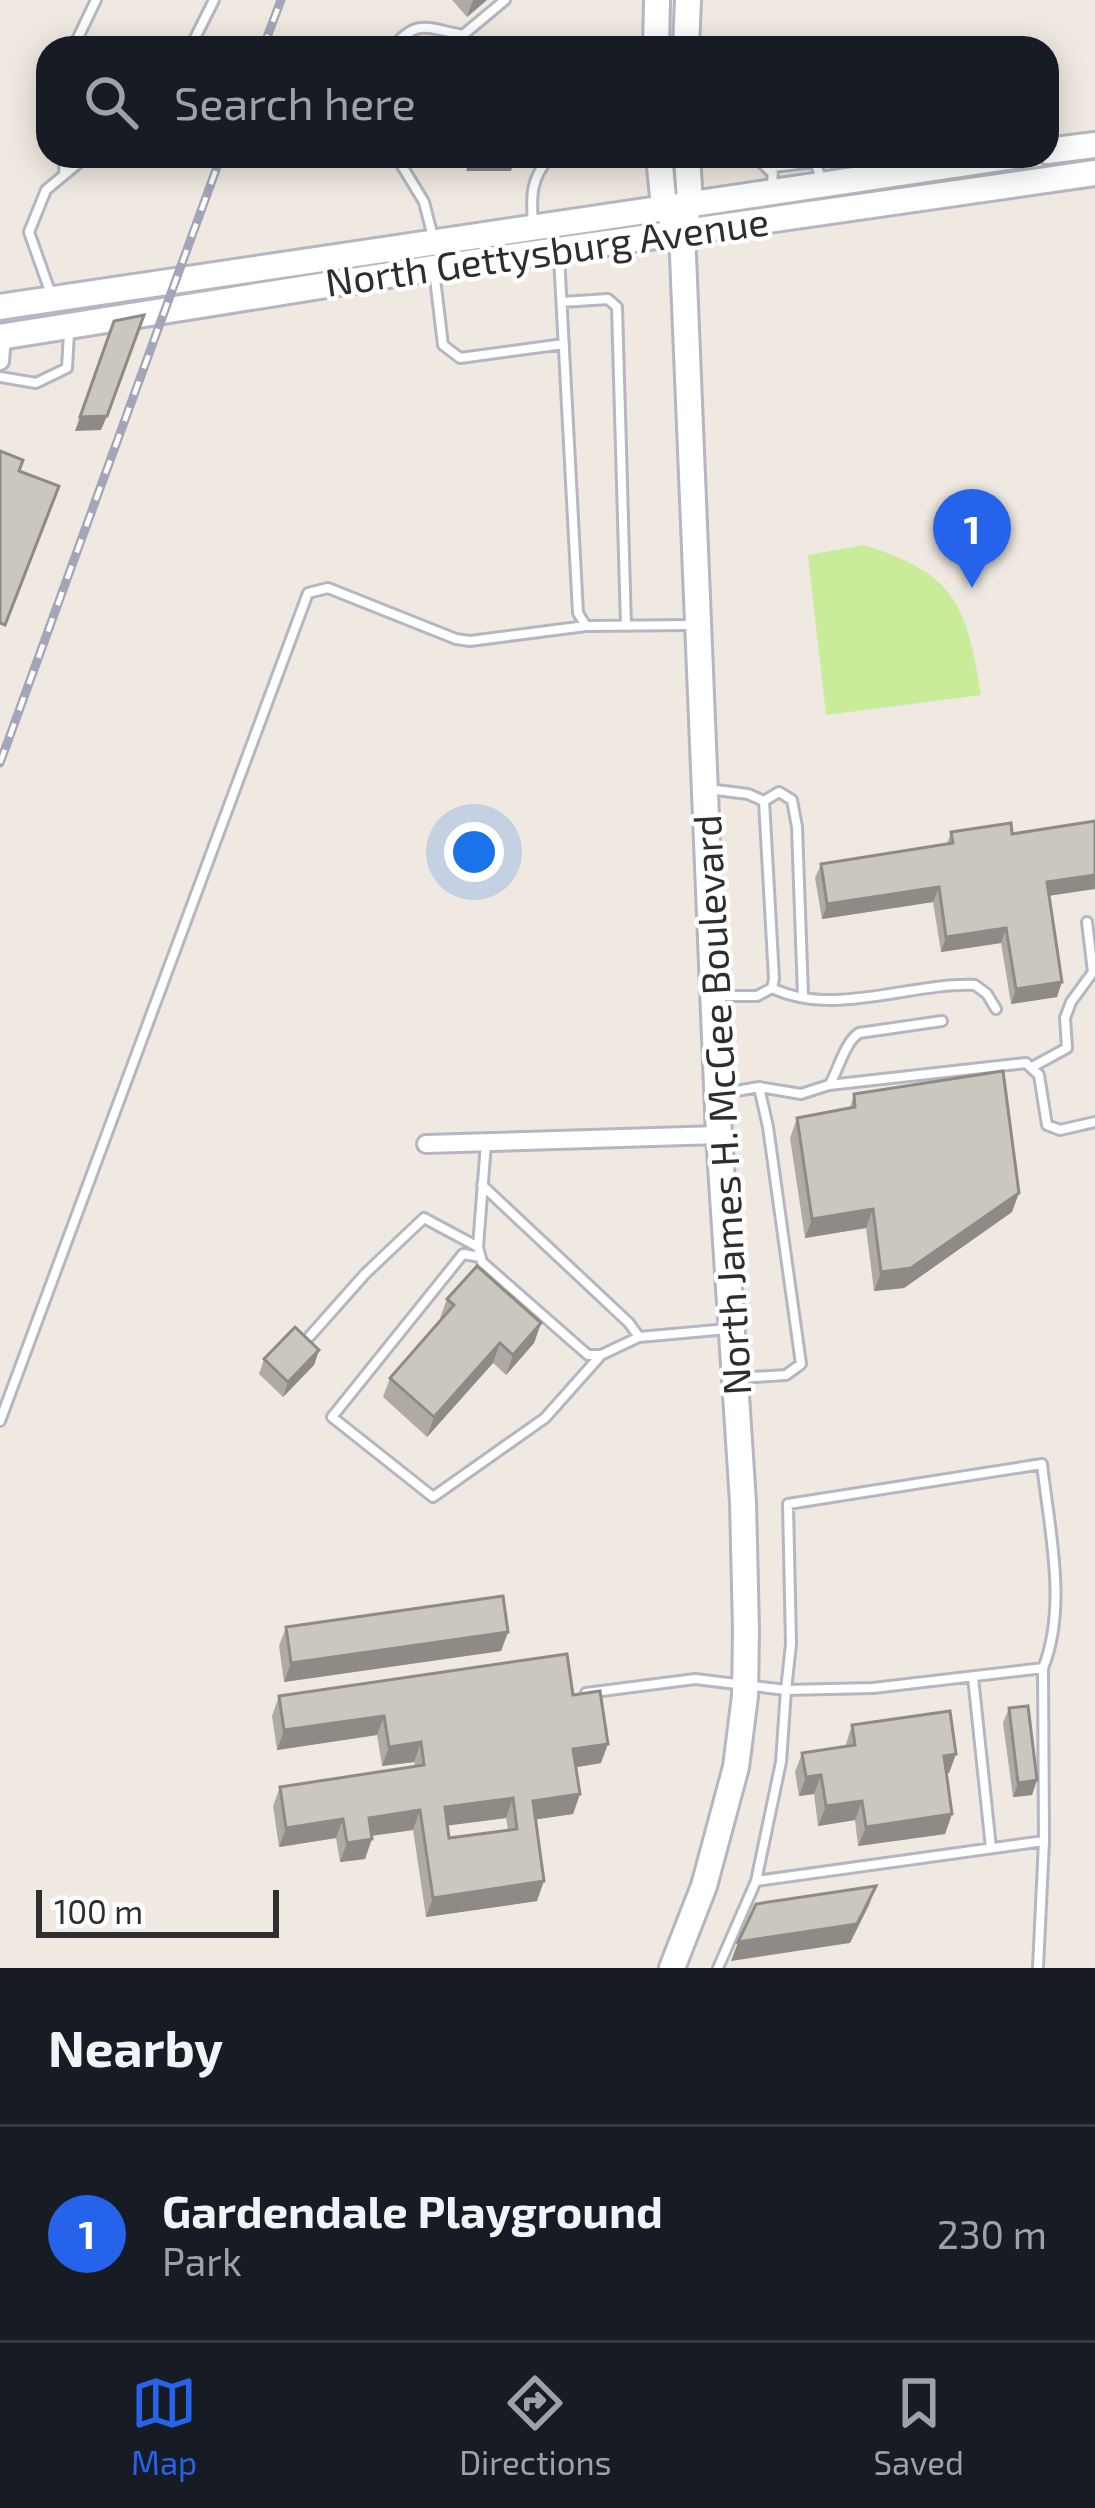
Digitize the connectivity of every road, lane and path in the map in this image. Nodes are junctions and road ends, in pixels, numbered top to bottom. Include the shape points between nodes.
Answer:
1 (96, 0) edge
2 (214, 0) edge
3 (506, 0) edge
4 (657, 0) edge
5 (688, 0) edge
6 (80, 36) edge
7 (196, 36) edge
8 (402, 36) edge
9 (656, 36) edge
10 (686, 36) edge
11 (1095, 145) edge
12 (1059, 150) edge
13 (64, 168) edge
14 (72, 168) edge
15 (403, 168) edge
16 (539, 168) edge
17 (660, 168) edge
18 (688, 168) edge
19 (762, 168) edge
20 (821, 168) edge
21 (1095, 173) edge
22 (64, 175) junction
23 (771, 180) junction
24 (690, 202) junction
25 (664, 207) junction
26 (533, 227) junction
27 (682, 231) junction
28 (559, 250) junction
29 (434, 255) junction
30 (52, 299) junction
31 (562, 302) junction
32 (0, 307) edge
33 (69, 325) junction
34 (564, 344) junction
35 (1, 345) edge
36 (0, 376) edge
37 (698, 625) junction
38 (586, 626) junction
39 (626, 626) junction
40 (706, 789) junction
41 (764, 800) junction
42 (1087, 922) dead end
43 (772, 988) junction
44 (714, 996) junction
45 (803, 996) junction
46 (996, 1009) dead end
47 (942, 1021) dead end
48 (1034, 1066) junction
49 (829, 1085) junction
50 (759, 1087) junction
51 (717, 1094) junction
52 (1095, 1122) edge
53 (719, 1135) junction
54 (486, 1142) junction
55 (426, 1144) dead end
56 (482, 1185) junction
57 (479, 1252) junction
58 (731, 1328) junction
59 (310, 1336) edge
60 (639, 1337) junction
61 (601, 1354) junction
62 (734, 1378) junction
63 (0, 1421) edge
64 (1043, 1668) junction
65 (973, 1677) junction
66 (746, 1685) junction
67 (786, 1690) junction
68 (586, 1693) edge
69 (1044, 1841) junction
70 (991, 1848) junction
71 (756, 1882) junction
72 (672, 1968) edge
73 (718, 1968) edge
74 (1038, 1968) edge

1 - 6 lane
2 - 7 lane
3 - 8 lane via 463,35 420,25
4 - 9 main road
5 - 10 main road
11 - 12 main road
13 - 22 lane
14 - 22 lane
15 - 29 lane via 424,202
16 - 26 lane via 530,193
17 - 25 main road
18 - 24 main road, North James H. McGee Boulevard
19 - 23 lane
20 - 23 main road, North Gettysburg Avenue
21 - 27 main road, North Gettysburg Avenue
22 - 30 lane via 46,190 29,232
23 - 24 main road, North Gettysburg Avenue
24 - 25 main road, North Gettysburg Avenue
24 - 27 main road, North James H. McGee Boulevard
25 - 26 main road, North Gettysburg Avenue
25 - 27 main road
26 - 29 main road, North Gettysburg Avenue
27 - 28 main road, North Gettysburg Avenue
27 - 37 main road, North James H. McGee Boulevard
28 - 29 main road, North Gettysburg Avenue
28 - 31 lane
29 - 30 main road, North Gettysburg Avenue
29 - 33 main road, North Gettysburg Avenue
29 - 34 lane via 450,354
30 - 32 main road, North Gettysburg Avenue
31 - 34 lane
31 - 39 lane via 608,299 616,307
33 - 35 main road, North Gettysburg Avenue
33 - 36 lane via 67,368 36,383
34 - 38 lane via 578,613
37 - 39 lane
37 - 40 main road, North James H. McGee Boulevard
38 - 39 lane
38 - 63 lane via 470,641 328,588 308,593
40 - 41 lane
40 - 44 main road, North James H. McGee Boulevard
41 - 43 lane
41 - 45 lane via 779,793 796,810
42 - 48 lane via 1094,971 1065,1018 1067,1048
43 - 44 lane
43 - 45 lane
44 - 51 main road, North James H. McGee Boulevard
45 - 46 lane via 975,986
47 - 49 lane via 859,1033
48 - 49 lane
48 - 52 lane via 1047,1125
49 - 50 lane via 801,1094
50 - 51 lane
50 - 62 lane via 801,1364 786,1375
51 - 53 main road, North James H. McGee Boulevard
53 - 54 street
53 - 58 main road, North James H. McGee Boulevard
54 - 55 street
54 - 56 lane
56 - 57 lane
56 - 60 lane
57 - 59 lane via 424,1218
57 - 61 lane via 588,1355
57 - 61 lane via 463,1253 332,1417 433,1497 545,1418
58 - 60 lane
58 - 62 main road, North James H. McGee Boulevard
60 - 61 lane
62 - 66 main road, North James H. McGee Boulevard
64 - 65 lane
64 - 67 lane via 1055,1610 1042,1463 788,1504
64 - 69 lane
65 - 67 lane
65 - 70 lane
66 - 67 lane
66 - 68 lane via 695,1679
66 - 72 main road, North James H. McGee Boulevard via 720,1835
67 - 71 lane via 781,1762
69 - 70 lane
69 - 74 lane
70 - 71 lane
71 - 73 lane

